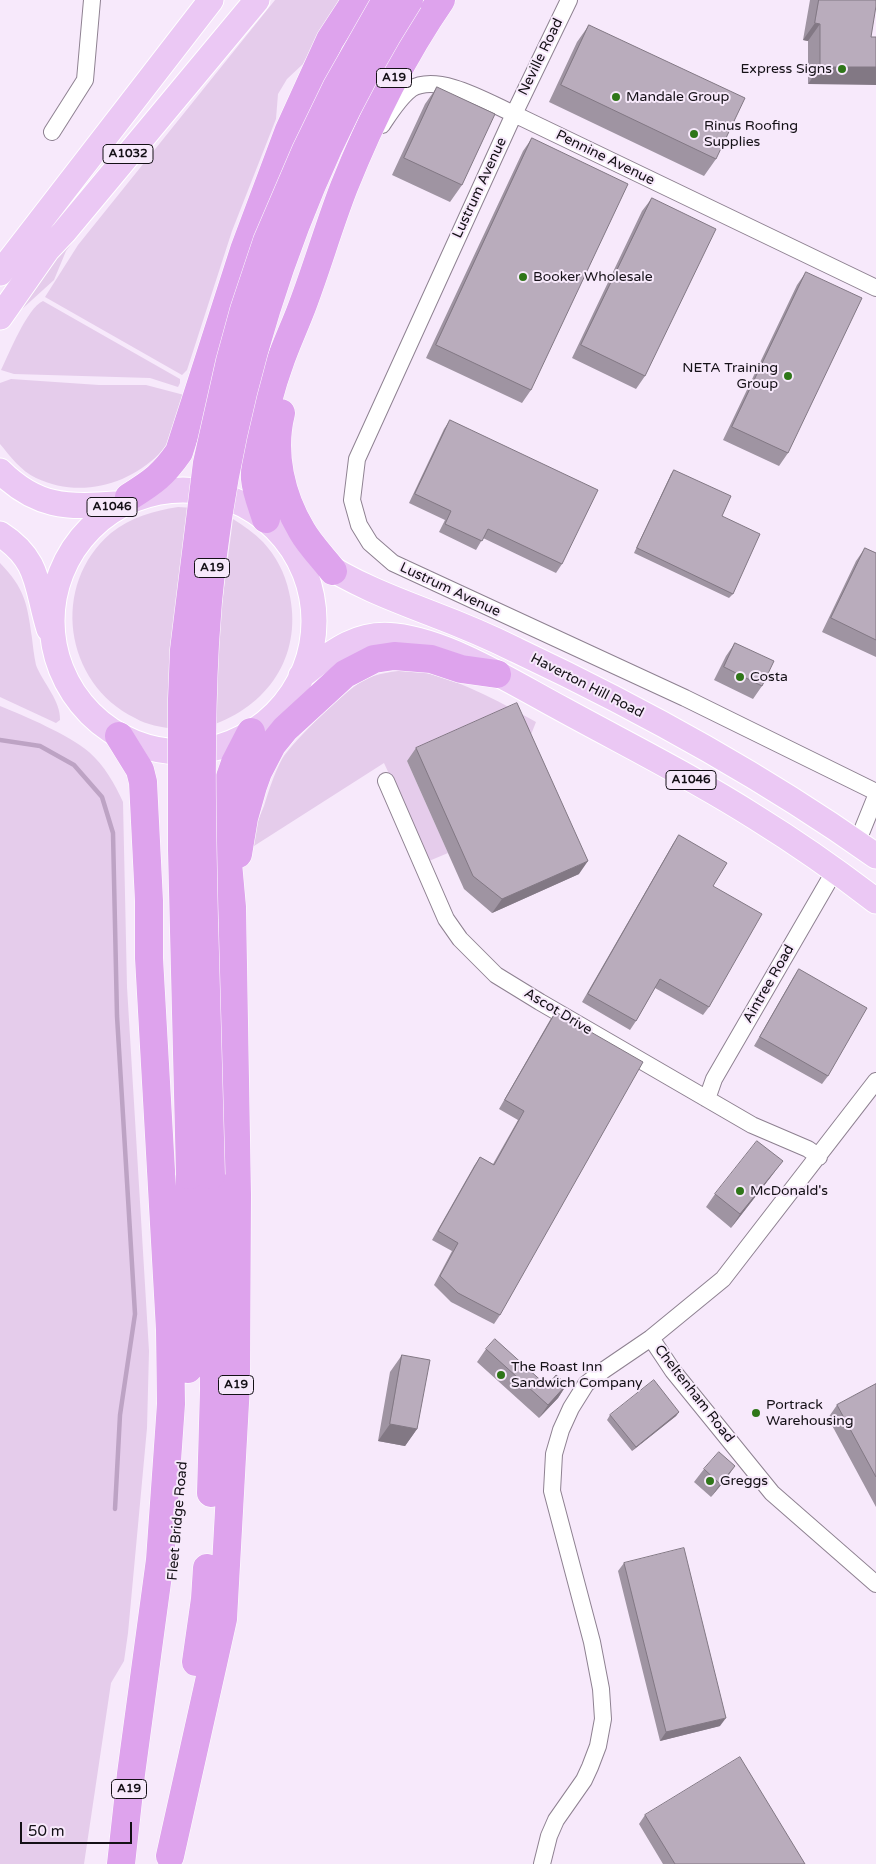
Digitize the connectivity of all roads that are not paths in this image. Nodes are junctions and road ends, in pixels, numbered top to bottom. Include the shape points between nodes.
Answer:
1 (92, 0) edge
2 (211, 0) edge
3 (257, 0) edge
4 (356, 0) edge
5 (386, 0) edge
6 (410, 0) edge
7 (441, 0) edge
8 (569, 0) edge
9 (514, 114) junction
10 (52, 132) dead end
11 (356, 161) junction
12 (0, 274) edge
13 (876, 288) edge
14 (301, 310) junction
15 (0, 316) edge
16 (0, 471) edge
17 (122, 500) junction
18 (266, 519) junction
19 (0, 534) edge
20 (287, 538) junction
21 (333, 571) junction
22 (55, 646) junction
23 (497, 674) junction
24 (301, 676) junction
25 (252, 732) junction
26 (119, 736) junction
27 (386, 781) dead end
28 (876, 792) edge
29 (876, 796) edge
30 (867, 849) edge
31 (835, 870) junction
32 (876, 901) edge
33 (232, 908) junction
34 (876, 1081) edge
35 (707, 1099) junction
36 (819, 1157) junction
37 (201, 1174) junction
38 (651, 1338) junction
39 (876, 1584) edge
40 (170, 1860) edge
41 (121, 1864) edge
42 (131, 1864) edge
43 (542, 1864) edge

1 - 10 street via 85,80
2 - 12 main road, A1032
3 - 15 main road, A1032 via 47,250
4 - 17 highway via 330,40 289,130 244,250 179,452 155,481
5 - 37 highway, A19, bridge via 336,88 267,241 244,310 206,463 185,640 182,699 182,850
6 - 37 highway, A19, bridge via 354,97 288,247 251,364 226,469 205,642 201,765
7 - 11 highway, A19 via 388,90
8 - 9 street, Neville Road
9 - 11 street, Pennine Avenue via 444,85 413,88 403,96
9 - 13 street, Pennine Avenue
9 - 28 street, Lustrum Avenue via 356,459 352,500 359,525 370,543 393,563 685,698
11 - 14 highway, A19
14 - 18 highway, A19 via 278,366 258,449 255,479
14 - 21 highway via 278,421 277,460 288,506 303,533
16 - 17 main road, A1046 via 24,492 46,502 70,506
17 - 18 main road, A1046 via 186,488 220,495
17 - 22 main road, A1046 via 82,541 68,564 60,583
18 - 20 main road, A1046
19 - 22 main road, A1046 via 14,543 39,583 43,609
20 - 21 main road, Haverton Hill Road / A1046
20 - 24 main road, A1046 via 301,561 312,602 312,644
21 - 30 main road, Haverton Hill Road / A1046 via 516,650 660,722 769,785
22 - 26 main road, A1046 via 62,672 72,691 102,724
23 - 24 main road, A1046 via 438,645 395,636 368,637 340,647
23 - 31 main road, A1046 via 668,766 754,816
23 - 33 highway, A1046 via 461,669 431,659 394,656 374,659 345,674 285,729 272,745 258,772 240,838
24 - 25 main road, A1046 via 280,704
25 - 26 main road, A1046 via 220,749 196,756 156,753
25 - 33 highway, A19 via 235,763 225,807
26 - 41 highway, A19 via 140,770 144,803 171,1404 160,1560
27 - 35 street, Ascot Drive via 446,919 479,959 496,975
29 - 30 street
31 - 32 main road, A1046
31 - 35 street, Aintree Road via 714,1079
33 - 40 highway, A19 via 237,1195 236,1386 223,1618
34 - 36 street, Cheltenham Road
35 - 36 street, Ascot Drive
36 - 38 street, Cheltenham Road via 723,1279
37 - 40 highway, A19 via 214,1389 212,1482 205,1599
37 - 42 highway, Fleet Bridge Road / A19 via 190,1291 188,1401 180,1518 148,1768
38 - 39 street, Cheltenham Road via 772,1493
38 - 43 street via 586,1384 571,1408 554,1454 552,1492 592,1642 601,1689 602,1720 598,1746 590,1767 556,1820

